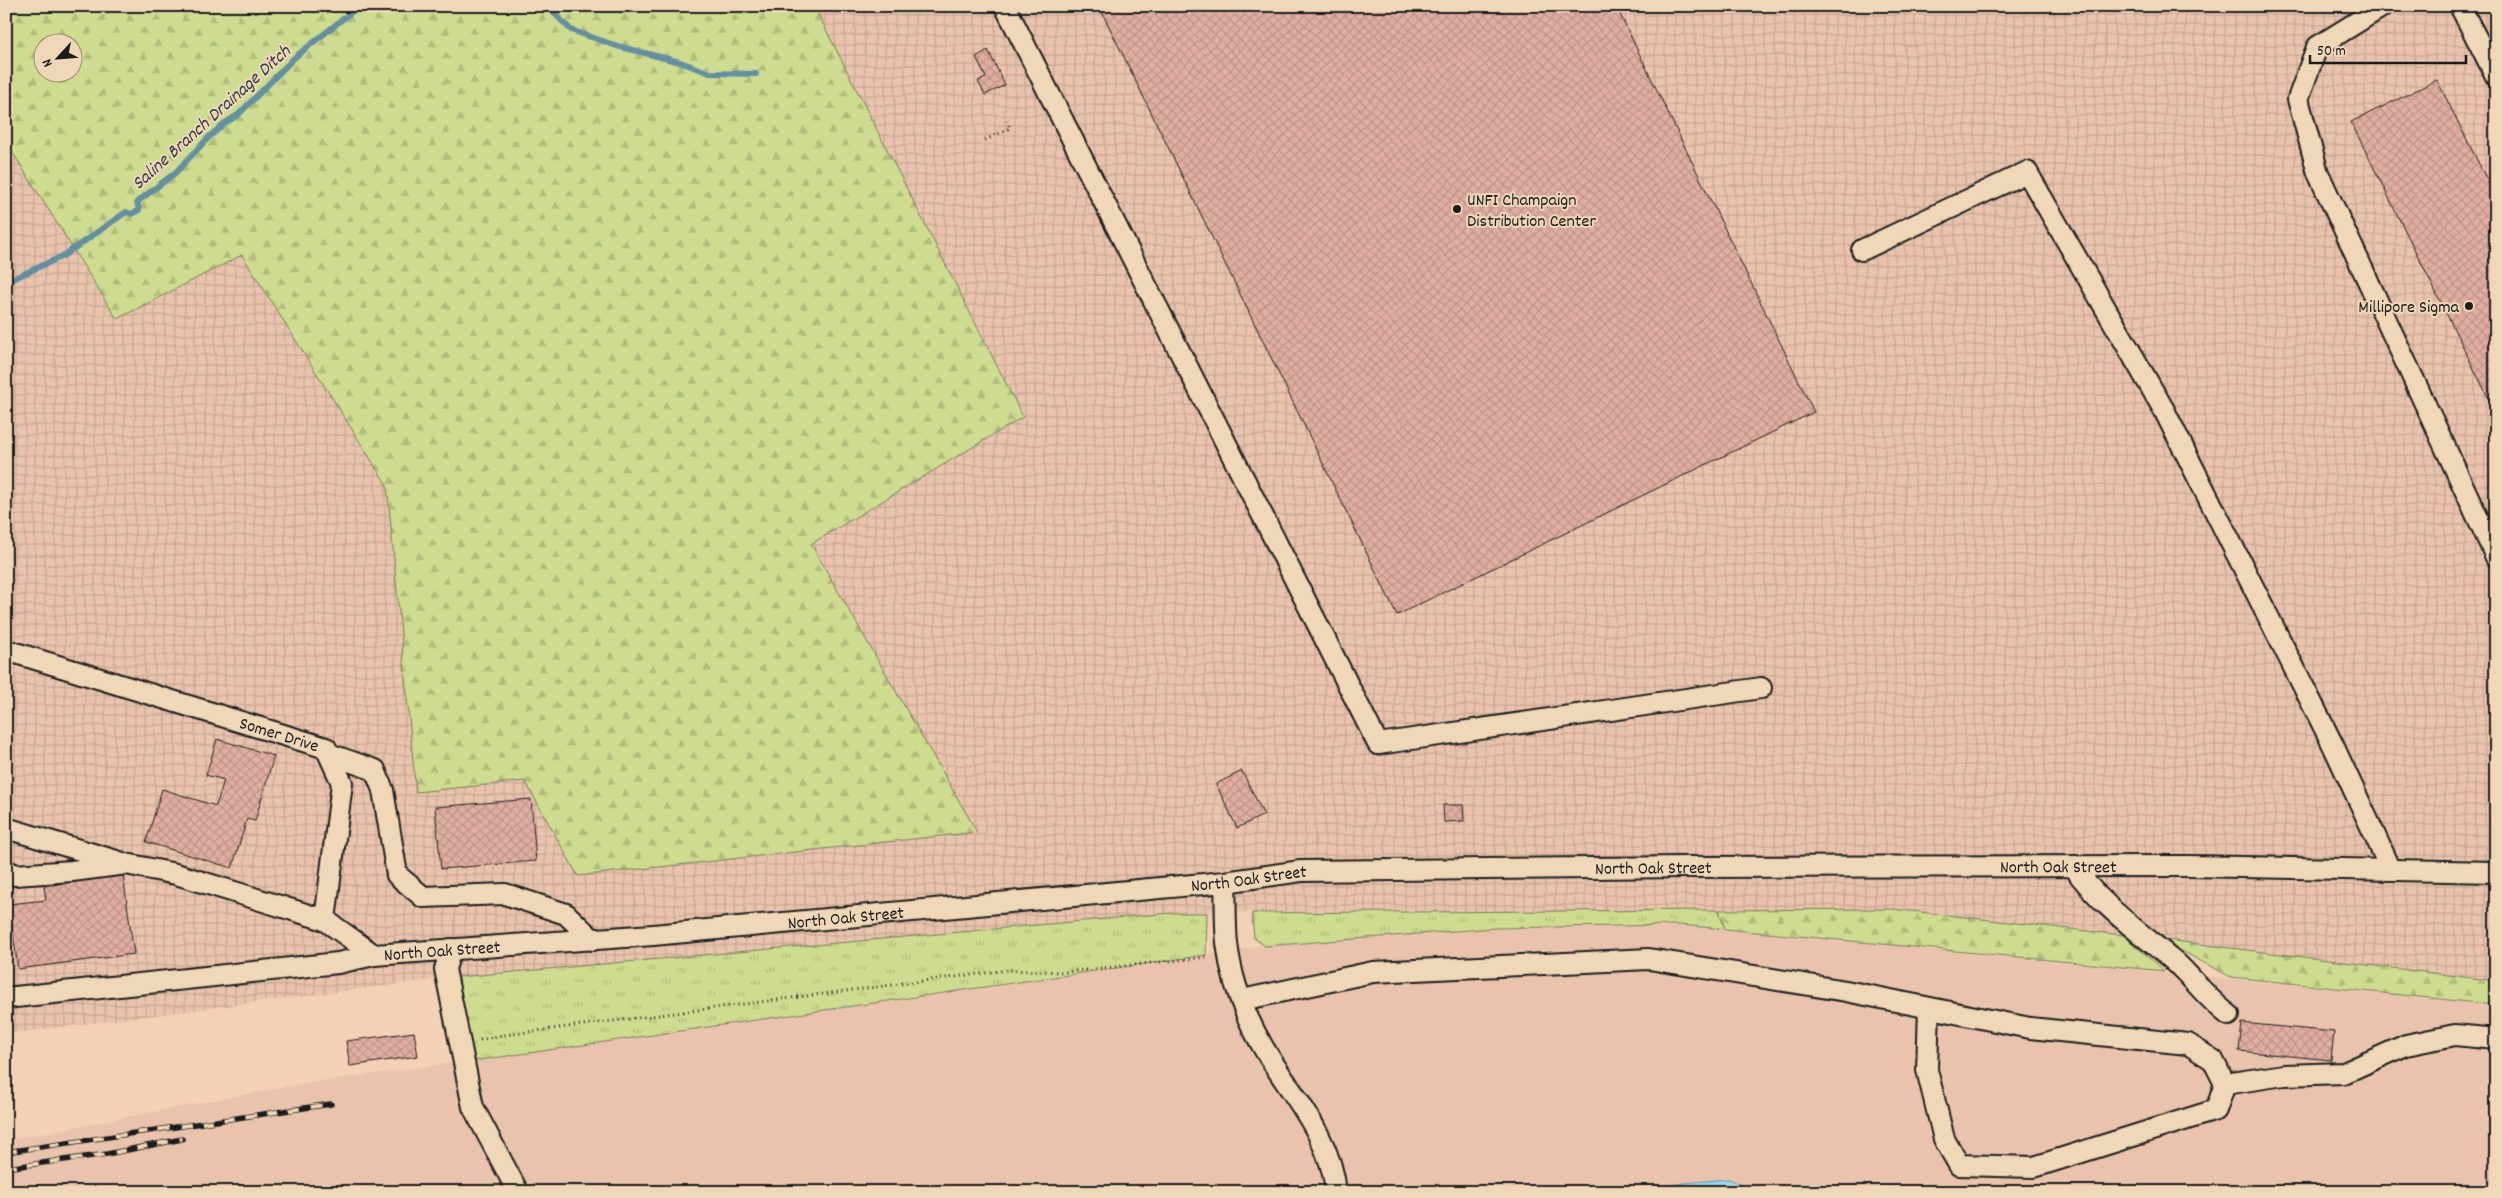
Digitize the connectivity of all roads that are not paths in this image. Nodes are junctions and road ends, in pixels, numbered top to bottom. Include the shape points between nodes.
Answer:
1 (1005, 6) edge
2 (2383, 6) edge
3 (2460, 6) edge
4 (2496, 76) edge
5 (1862, 250) dead end
6 (2488, 520) edge
7 (2496, 557) edge
8 (6, 650) edge
9 (1761, 688) dead end
10 (329, 754) junction
11 (6, 828) edge
12 (126, 864) junction
13 (2073, 866) junction
14 (6, 870) edge
15 (2391, 870) junction
16 (2496, 872) edge
17 (1224, 882) junction
18 (325, 920) junction
19 (593, 940) junction
20 (451, 949) junction
21 (374, 955) junction
22 (6, 998) edge
23 (1242, 1000) junction
24 (1929, 1008) junction
25 (2229, 1015) dead end
26 (2496, 1039) edge
27 (2225, 1084) junction
28 (518, 1192) edge
29 (1336, 1192) edge

1 - 9 street via 1378,744
2 - 6 street via 2317,46 2298,99 2318,173
3 - 4 street
5 - 15 street via 2027,172 2164,410 2328,736
6 - 7 street
8 - 10 street, Somer Drive via 326,748
10 - 18 street, Somer Drive via 342,783
10 - 19 street via 375,770 383,790 397,875 423,897 505,894 566,914
11 - 12 street
12 - 14 street via 15,875
12 - 18 street via 176,874
13 - 15 street, North Oak Street
13 - 17 street, North Oak Street via 1686,866 1301,871
13 - 25 street via 2088,888 2120,919 2175,963 2216,1006
15 - 16 street, North Oak Street
17 - 19 street, North Oak Street
17 - 23 street via 1229,955
18 - 21 street
19 - 20 street, North Oak Street
20 - 21 street, North Oak Street
20 - 28 street via 445,969 473,1107
21 - 22 street, North Oak Street via 338,963
23 - 24 street via 1373,972 1649,959
23 - 29 street via 1263,1046 1320,1138 1335,1177
24 - 27 street via 2030,1028 2188,1044 2213,1060
24 - 27 street via 1927,1070 1944,1139 1959,1165 2034,1167 2216,1110
26 - 27 street via 2456,1034 2406,1045 2344,1073 2284,1075

